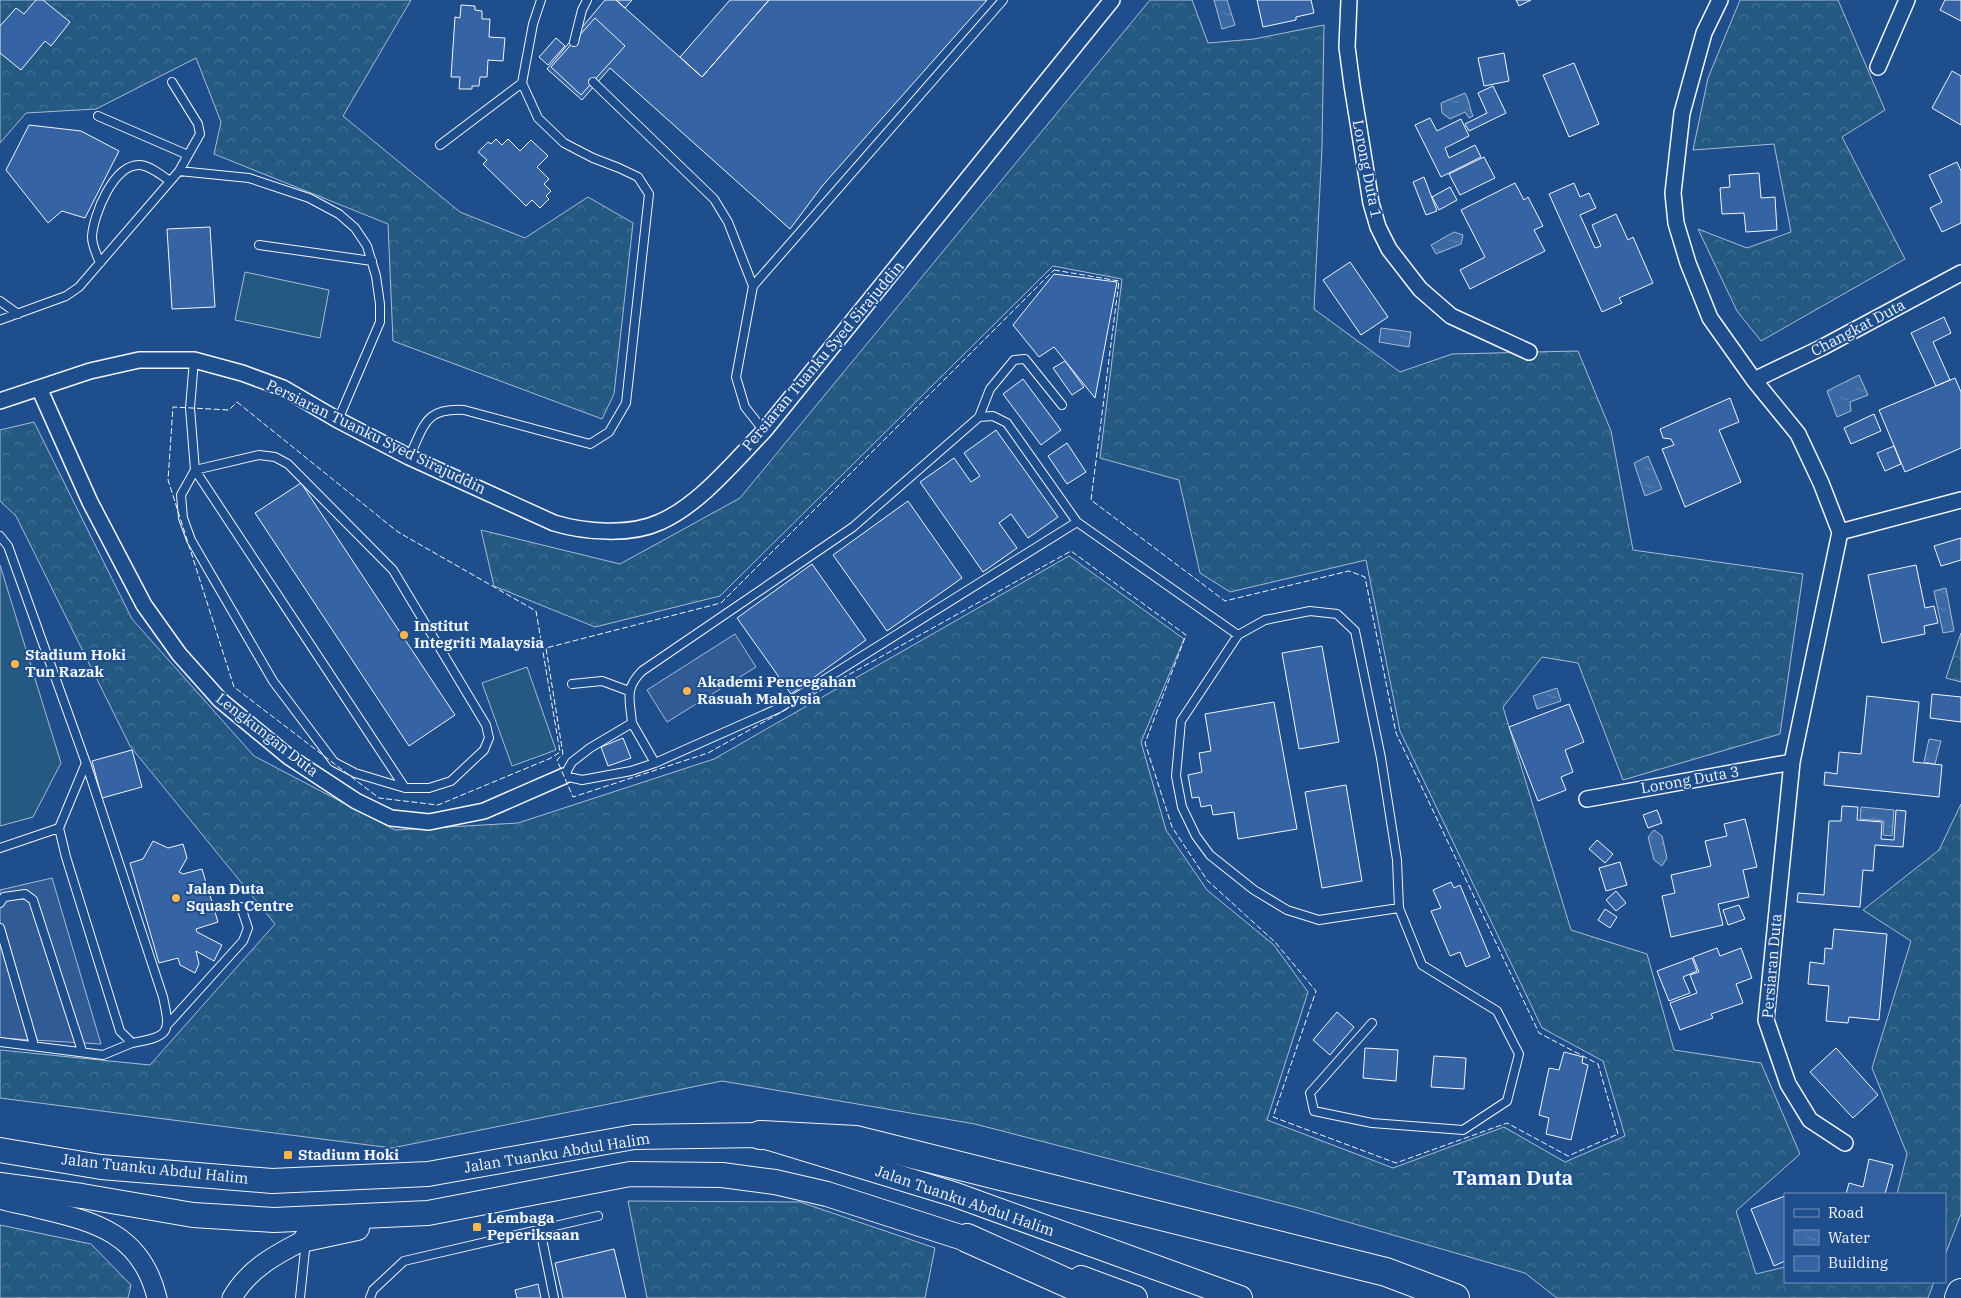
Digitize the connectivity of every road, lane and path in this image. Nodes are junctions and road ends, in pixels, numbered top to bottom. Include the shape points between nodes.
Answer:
1 (541, 0) edge
2 (587, 0) edge
3 (1002, 0) edge
4 (1112, 0) edge
5 (1349, 0) edge
6 (1720, 0) edge
7 (1907, 0) edge
8 (574, 42) dead end
9 (1878, 67) dead end
10 (172, 82) dead end
11 (593, 82) dead end
12 (522, 83) junction
13 (98, 116) dead end
14 (440, 145) dead end
15 (188, 155) junction
16 (179, 171) junction
17 (170, 181) junction
18 (259, 244) dead end
19 (372, 261) junction
20 (100, 263) junction
21 (1961, 273) edge
22 (753, 286) junction
23 (0, 301) edge
24 (18, 314) junction
25 (0, 320) edge
26 (1529, 352) dead end
27 (194, 360) junction
28 (1754, 380) junction
29 (39, 388) junction
30 (0, 401) edge
31 (1062, 405) dead end
32 (979, 417) junction
33 (338, 420) junction
34 (764, 431) junction
35 (409, 457) junction
36 (195, 470) junction
37 (1961, 500) edge
38 (1077, 522) junction
39 (1840, 532) junction
40 (0, 536) edge
41 (1238, 635) junction
42 (572, 684) dead end
43 (628, 691) junction
44 (632, 723) junction
45 (1792, 762) junction
46 (86, 763) junction
47 (655, 763) junction
48 (564, 776) junction
49 (405, 788) junction
50 (1587, 799) dead end
51 (59, 828) junction
52 (0, 848) edge
53 (0, 903) edge
54 (241, 907) dead end
55 (1399, 908) junction
56 (0, 928) edge
57 (1372, 1022) dead end
58 (169, 1023) junction
59 (0, 1042) edge
60 (132, 1043) junction
61 (34, 1045) junction
62 (82, 1052) junction
63 (760, 1135) junction
64 (1845, 1143) dead end
65 (0, 1150) edge
66 (0, 1185) edge
67 (0, 1199) edge
68 (428, 1213) junction
69 (598, 1216) dead end
70 (540, 1229) junction
71 (967, 1238) junction
72 (306, 1239) junction
73 (1961, 1293) edge
74 (157, 1298) edge
75 (232, 1298) edge
76 (300, 1298) edge
77 (370, 1298) edge
78 (554, 1298) edge
79 (1101, 1298) edge
80 (1136, 1298) edge
81 (1240, 1298) edge
82 (1455, 1298) edge
83 (1959, 1298) edge

1 - 12 lane
2 - 8 lane
3 - 22 lane
4 - 34 street, Persiaran Tuanku Syed Sirajuddin
5 - 26 street, Lorong Duta 1 via 1347,47 1352,85 1371,203 1389,249 1420,289 1451,316
6 - 28 street via 1704,33 1682,113 1674,201 1676,223 1688,263 1710,318
7 - 9 street
10 - 15 lane via 198,124 200,134
11 - 22 lane via 714,199 728,222
12 - 14 lane
12 - 35 lane via 538,118 564,142 638,177 649,194 626,404 609,432 590,444 464,410 446,409 428,418
13 - 15 lane
15 - 16 lane
16 - 17 lane
16 - 19 lane via 249,178 309,198 339,214 355,228
17 - 20 lane
17 - 20 lane via 139,165 125,169 114,179 93,221 92,240
18 - 19 lane
19 - 33 lane via 380,322
20 - 24 lane via 79,287 66,296
21 - 28 street, Changkat Duta
22 - 34 lane via 736,377 744,407
23 - 24 lane
24 - 25 lane
27 - 29 street, Persiaran Tuanku Syed Sirajuddin via 139,360 90,371
27 - 33 street, Persiaran Tuanku Syed Sirajuddin via 283,388
27 - 36 lane via 190,408
28 - 39 street via 1798,434
29 - 30 street, Persiaran Tuanku Syed Sirajuddin
29 - 48 street, Lengkungan Duta via 90,502 144,605 179,654 220,700 289,756 356,801 391,818 429,822 484,811
31 - 32 lane via 1025,358 1014,360 990,389
32 - 38 lane via 993,416 1007,423
32 - 43 lane via 853,527 642,671 632,680
33 - 35 street, Persiaran Tuanku Syed Sirajuddin
34 - 35 street, Persiaran Tuanku Syed Sirajuddin via 706,490 659,523 634,529 575,529 554,523
36 - 49 lane
36 - 49 lane via 181,495 183,518 191,540 272,681 334,762 355,773
36 - 49 lane via 258,455 275,457 288,464 393,570 486,725 489,738 484,750 452,781 429,788
37 - 39 street
38 - 41 lane
38 - 47 lane via 779,708
39 - 45 street
40 - 46 lane via 8,546
41 - 55 lane via 1265,620 1310,612 1337,614 1355,631 1396,850
41 - 55 lane via 1181,721 1176,776 1182,807 1196,836 1210,856 1254,890 1287,910 1318,920
42 - 43 lane via 602,681
43 - 44 lane
44 - 47 lane
44 - 48 lane via 572,762
45 - 50 street, Lorong Duta 3
45 - 64 street, Persiaran Duta via 1766,1020 1788,1084 1810,1120
46 - 51 lane
46 - 58 lane
47 - 48 lane via 582,780
51 - 52 lane
51 - 60 lane via 120,1031
53 - 62 lane via 4,897 25,894 33,900
54 - 58 lane via 248,928 243,942
55 - 57 lane via 1422,965 1497,1011 1519,1054 1507,1101 1463,1130 1372,1123 1314,1111 1310,1093
56 - 61 lane
58 - 60 lane via 155,1039
59 - 61 lane
60 - 62 lane via 103,1054
61 - 62 lane
63 - 65 main road, Jalan Tuanku Abdul Halim via 634,1137 428,1174 272,1181 101,1167
63 - 81 main road, Jalan Tuanku Abdul Halim via 953,1194
63 - 82 highway via 856,1140 1386,1272
66 - 68 main road via 193,1215 274,1220
67 - 74 street via 68,1215 115,1234 132,1247 144,1263
68 - 71 main road via 630,1174 722,1175 775,1182 827,1194
68 - 72 main road
69 - 70 lane
70 - 77 lane via 404,1261 373,1290
70 - 78 lane
71 - 79 highway
71 - 80 main road
72 - 75 street via 270,1258 253,1272
72 - 76 lane
73 - 83 highway

